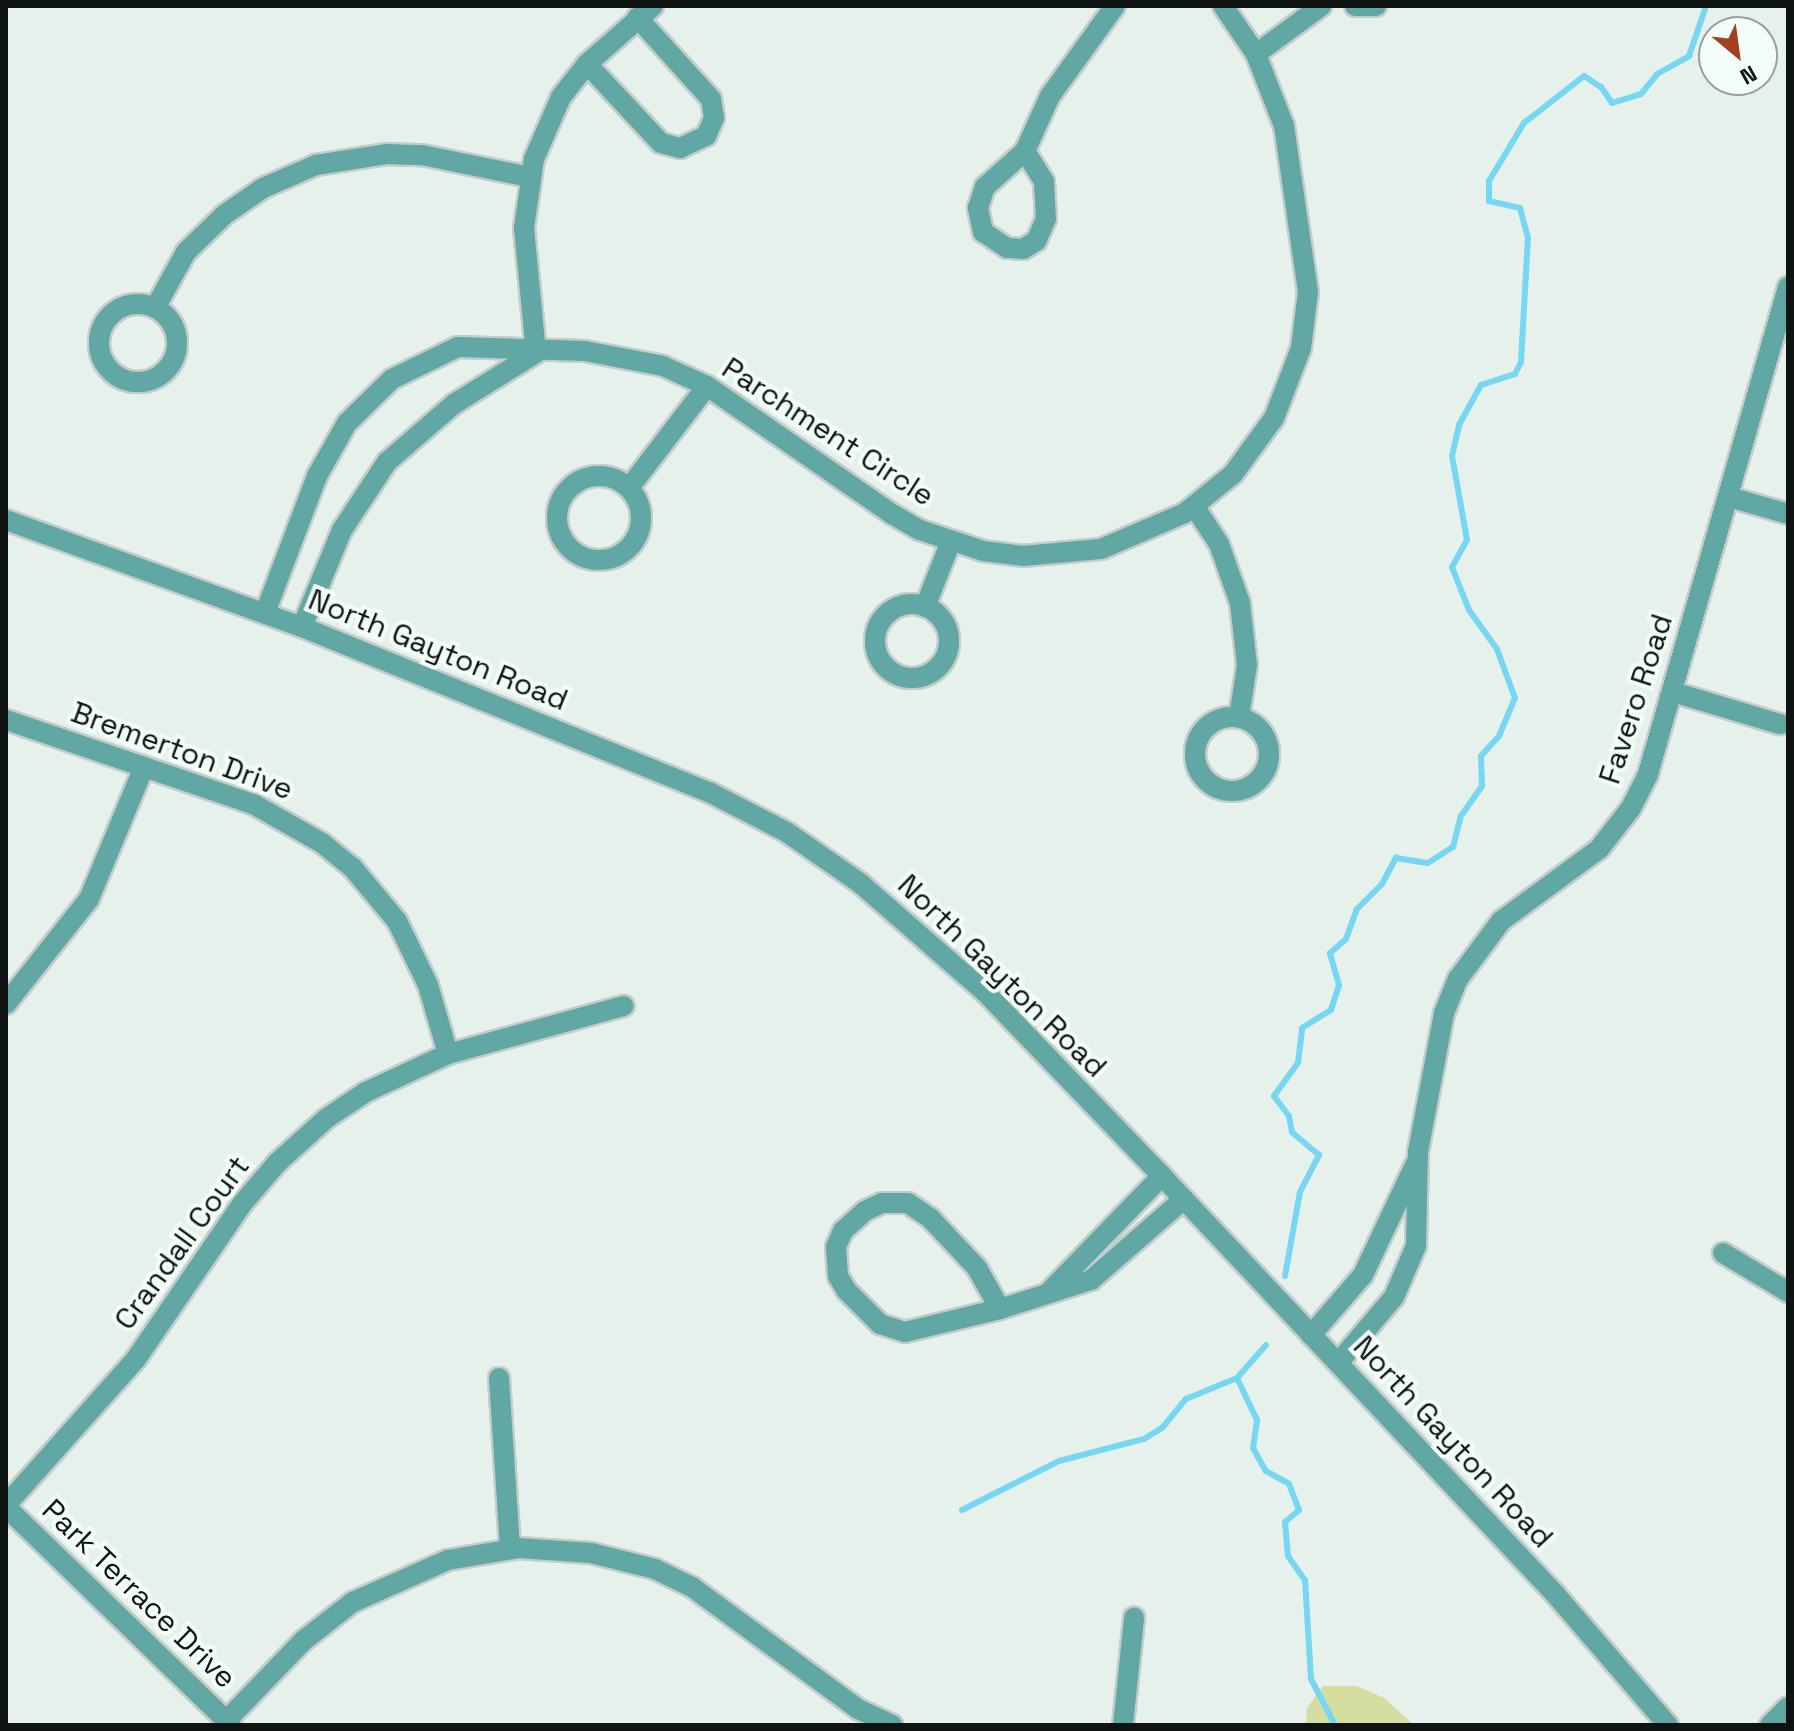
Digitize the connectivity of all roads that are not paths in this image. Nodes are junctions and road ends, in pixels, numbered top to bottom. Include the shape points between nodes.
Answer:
1 (1115, 6) edge
2 (1223, 6) edge
3 (1321, 6) edge
4 (1355, 6) edge
5 (1376, 6) edge
6 (645, 11) edge
7 (1256, 54) junction
8 (587, 64) junction
9 (1025, 151) junction
10 (529, 177) junction
11 (1788, 287) edge
12 (155, 308) dead end
13 (536, 353) junction
14 (707, 386) junction
15 (629, 488) junction
16 (1729, 497) junction
17 (1194, 506) junction
18 (1788, 514) edge
19 (6, 520) edge
20 (951, 541) junction
21 (925, 607) dead end
22 (265, 613) junction
23 (302, 627) junction
24 (1673, 692) junction
25 (1239, 717) dead end
26 (6, 720) edge
27 (1780, 724) dead end
28 (144, 767) junction
29 (6, 1004) edge
30 (624, 1006) dead end
31 (448, 1054) junction
32 (1418, 1158) junction
33 (1162, 1176) junction
34 (1184, 1199) junction
35 (1723, 1253) dead end
36 (1049, 1292) junction
37 (1788, 1292) edge
38 (1000, 1309) junction
39 (1311, 1335) junction
40 (1338, 1363) junction
41 (499, 1378) dead end
42 (6, 1506) edge
43 (510, 1549) junction
44 (1134, 1618) dead end
45 (1788, 1707) edge
46 (862, 1719) edge
47 (229, 1723) edge
48 (892, 1725) edge
49 (1123, 1725) edge
50 (1668, 1725) edge
51 (1770, 1725) edge

1 - 9 street via 1050,96
2 - 7 street, Parchment Circle
3 - 7 street
4 - 5 street
6 - 8 street
6 - 8 street via 711,99 714,118 706,136 680,148 661,143
7 - 17 street, Parchment Circle via 1276,100 1293,168 1306,257 1305,327 1274,418 1233,474
8 - 10 street via 550,117
9 - 9 street via 996,172 978,208 983,232 1007,248 1023,249 1036,241 1046,219 1044,182
10 - 12 street via 422,155 386,154 316,165 263,188 224,215 186,252
10 - 13 street via 525,251
11 - 16 street, Favero Road
13 - 14 street, Parchment Circle via 563,349 624,355
13 - 22 street, Parchment Circle via 512,345 458,347 422,361 367,400 331,447 317,476
13 - 23 street, Parchment Circle via 454,404 387,462 342,530
14 - 15 street
14 - 20 street, Parchment Circle via 892,514
15 - 15 street via 600,476 569,487 556,517 568,547 598,560 628,548 641,518
16 - 18 street
16 - 24 street, Favero Road
17 - 20 street, Parchment Circle via 1145,534 1063,555 1023,556
17 - 25 street via 1219,544 1240,603 1247,665
19 - 22 street, North Gayton Road
20 - 21 street
22 - 23 street, North Gayton Road
23 - 33 street, North Gayton Road via 709,792 788,833 860,883 938,949
24 - 27 street
24 - 32 street, Favero Road via 1648,774 1620,825 1569,874 1501,921 1458,979 1433,1061
26 - 28 street, Bremerton Drive
28 - 29 street via 89,899
28 - 31 street, Bremerton Drive via 292,823 352,867 413,950
30 - 31 street, Crandall Court
31 - 42 street, Crandall Court via 366,1092 277,1163 242,1204 136,1359
32 - 39 street, Favero Road via 1363,1275
32 - 40 street, Favero Road via 1418,1217 1408,1267 1377,1320
33 - 34 street, North Gayton Road
33 - 36 street
34 - 36 street via 1105,1271
34 - 39 street, North Gayton Road
35 - 37 street
36 - 38 street
38 - 38 street via 905,1332 890,1329 846,1290 838,1276 836,1247 843,1231 873,1206 908,1203 930,1218 977,1268
39 - 40 street, North Gayton Road
40 - 50 street, North Gayton Road via 1556,1595
41 - 43 street
42 - 47 street, Park Terrace Drive
43 - 46 street via 591,1553 655,1569 721,1604
43 - 47 street via 412,1572 353,1602 303,1641
44 - 49 street
45 - 51 street
46 - 48 street

